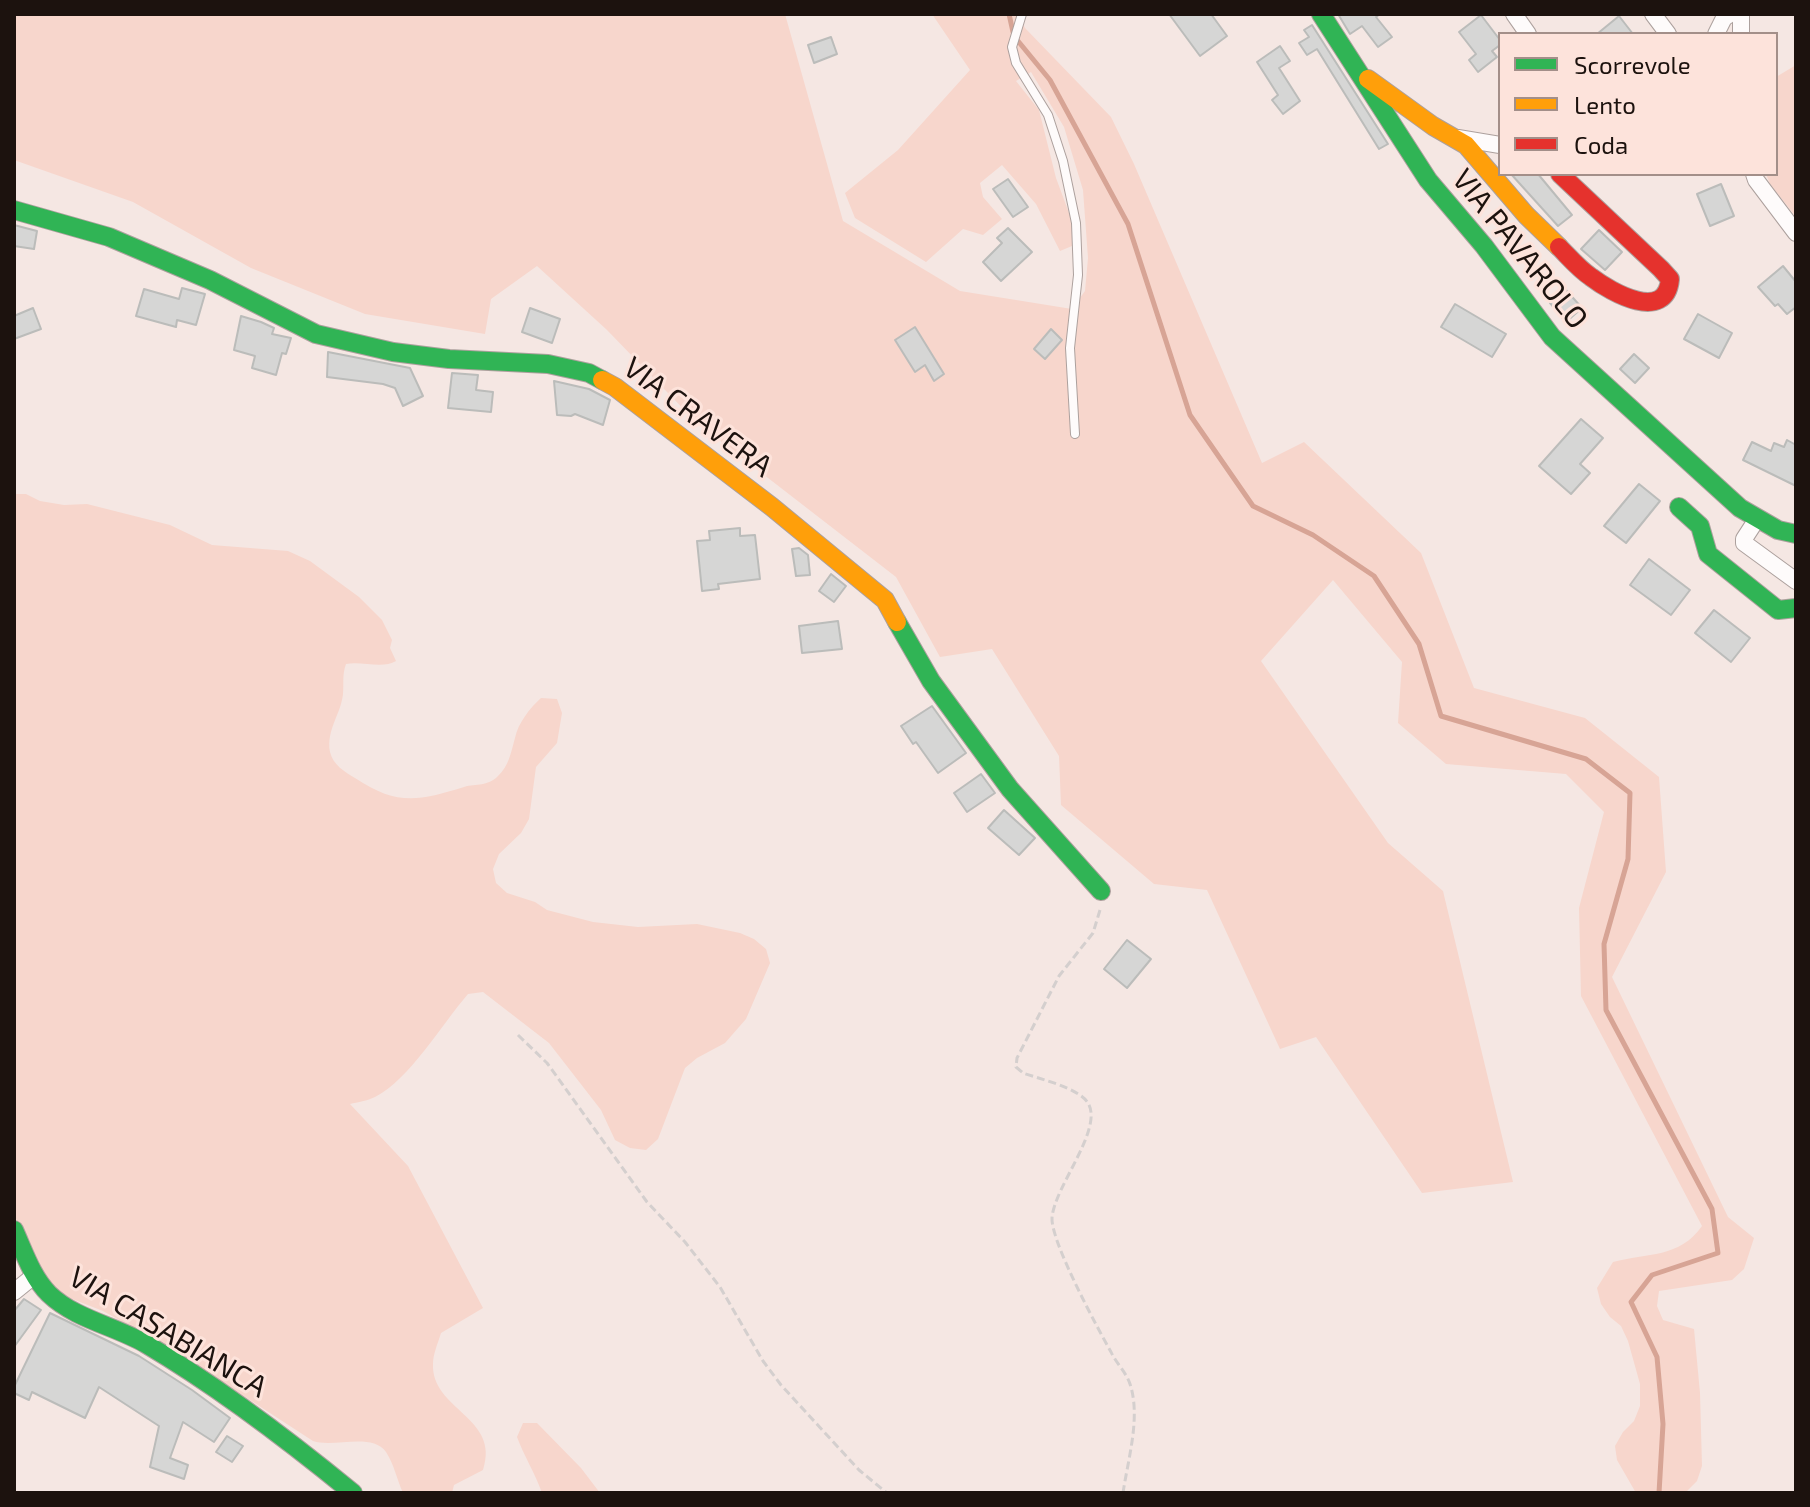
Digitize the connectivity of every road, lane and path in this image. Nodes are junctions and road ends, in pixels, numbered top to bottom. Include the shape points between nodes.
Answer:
1 (1022, 14) edge
2 (1321, 14) edge
3 (1514, 14) edge
4 (1653, 14) edge
5 (1730, 14) edge
6 (1527, 32) edge
7 (1666, 32) edge
8 (1717, 32) edge
9 (1360, 74) junction
10 (1452, 137) junction
11 (1498, 145) edge
12 (1562, 176) edge
13 (1755, 176) edge
14 (14, 210) edge
15 (1796, 233) edge
16 (1075, 434) dead end
17 (1679, 507) dead end
18 (1757, 519) junction
19 (1796, 534) edge
20 (1796, 581) edge
21 (1796, 608) edge
22 (1101, 891) joint
23 (518, 1035) dead end
24 (14, 1230) edge
25 (35, 1275) junction
26 (14, 1292) edge
27 (353, 1493) edge
28 (887, 1493) edge
29 (1123, 1493) edge

1 - 16 lane via 1012,47 1016,63 1048,115 1076,223 1078,275 1070,348
2 - 9 street, VIA PAVAROLO
3 - 6 street
4 - 7 street
5 - 8 street
9 - 10 street
9 - 18 street, VIA PAVAROLO via 1428,180 1552,337
10 - 11 street
10 - 12 street via 1466,145 1526,215 1590,277 1624,297 1655,303 1664,299 1670,279
13 - 15 street
14 - 22 street, VIA CRAVERA via 109,237 316,334 393,352 548,364 589,373 615,387 885,600 931,681 1010,789
17 - 21 street via 1700,526 1708,554 1778,610
18 - 19 street, VIA PAVAROLO
18 - 20 street via 1744,543
22 - 29 path via 1093,933 1059,976 1016,1067 1080,1094 1090,1105 1088,1134 1060,1189 1052,1218 1056,1241 1129,1382 1133,1424
23 - 28 path via 547,1063 647,1202 720,1287 781,1385
24 - 25 street, VIA CASABIANCA
25 - 26 street
25 - 27 street, VIA CASABIANCA via 50,1295 143,1342 298,1447

